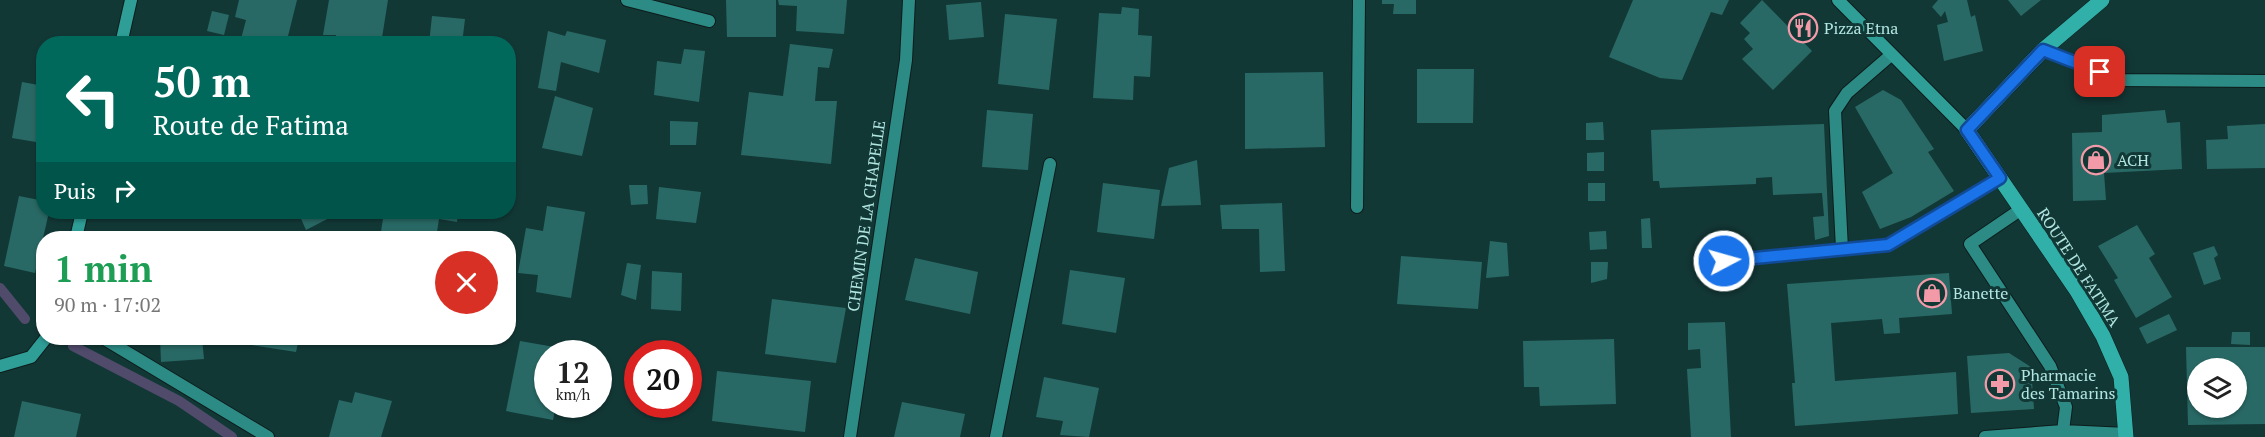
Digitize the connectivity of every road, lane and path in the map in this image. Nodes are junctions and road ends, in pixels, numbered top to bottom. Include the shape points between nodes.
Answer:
1 (131, 0) edge
2 (627, 0) edge
3 (909, 0) edge
4 (1359, 0) edge
5 (1838, 0) edge
6 (2102, 0) edge
7 (709, 21) dead end
8 (123, 36) edge
9 (2043, 50) junction
10 (1892, 55) junction
11 (2265, 81) edge
12 (1967, 130) junction
13 (1050, 164) dead end
14 (2000, 178) junction
15 (1357, 207) dead end
16 (2020, 210) junction
17 (1842, 249) junction
18 (1724, 261) dead end
19 (40, 345) edge
20 (115, 345) edge
21 (0, 366) edge
22 (2063, 431) junction
23 (2127, 435) edge
24 (268, 437) edge
25 (850, 437) edge
26 (996, 437) edge
27 (1985, 437) edge

1 - 8 main road
2 - 7 street
3 - 25 street, CHEMIN DE LA CHAPELLE via 906,60
4 - 15 street
5 - 10 main road
6 - 9 main road
9 - 11 street via 2119,80
9 - 12 main road
10 - 12 main road
10 - 17 street via 1847,93 1835,111
12 - 14 main road, ROUTE DE FATIMA
13 - 26 street
14 - 16 main road, ROUTE DE FATIMA
14 - 17 street via 1888,245
16 - 22 street via 1970,244 2050,366 2066,408
16 - 23 main road, ROUTE DE FATIMA via 2077,291 2103,336 2121,377
17 - 18 street
19 - 21 main road via 31,357
20 - 24 street
22 - 23 street
22 - 27 street

